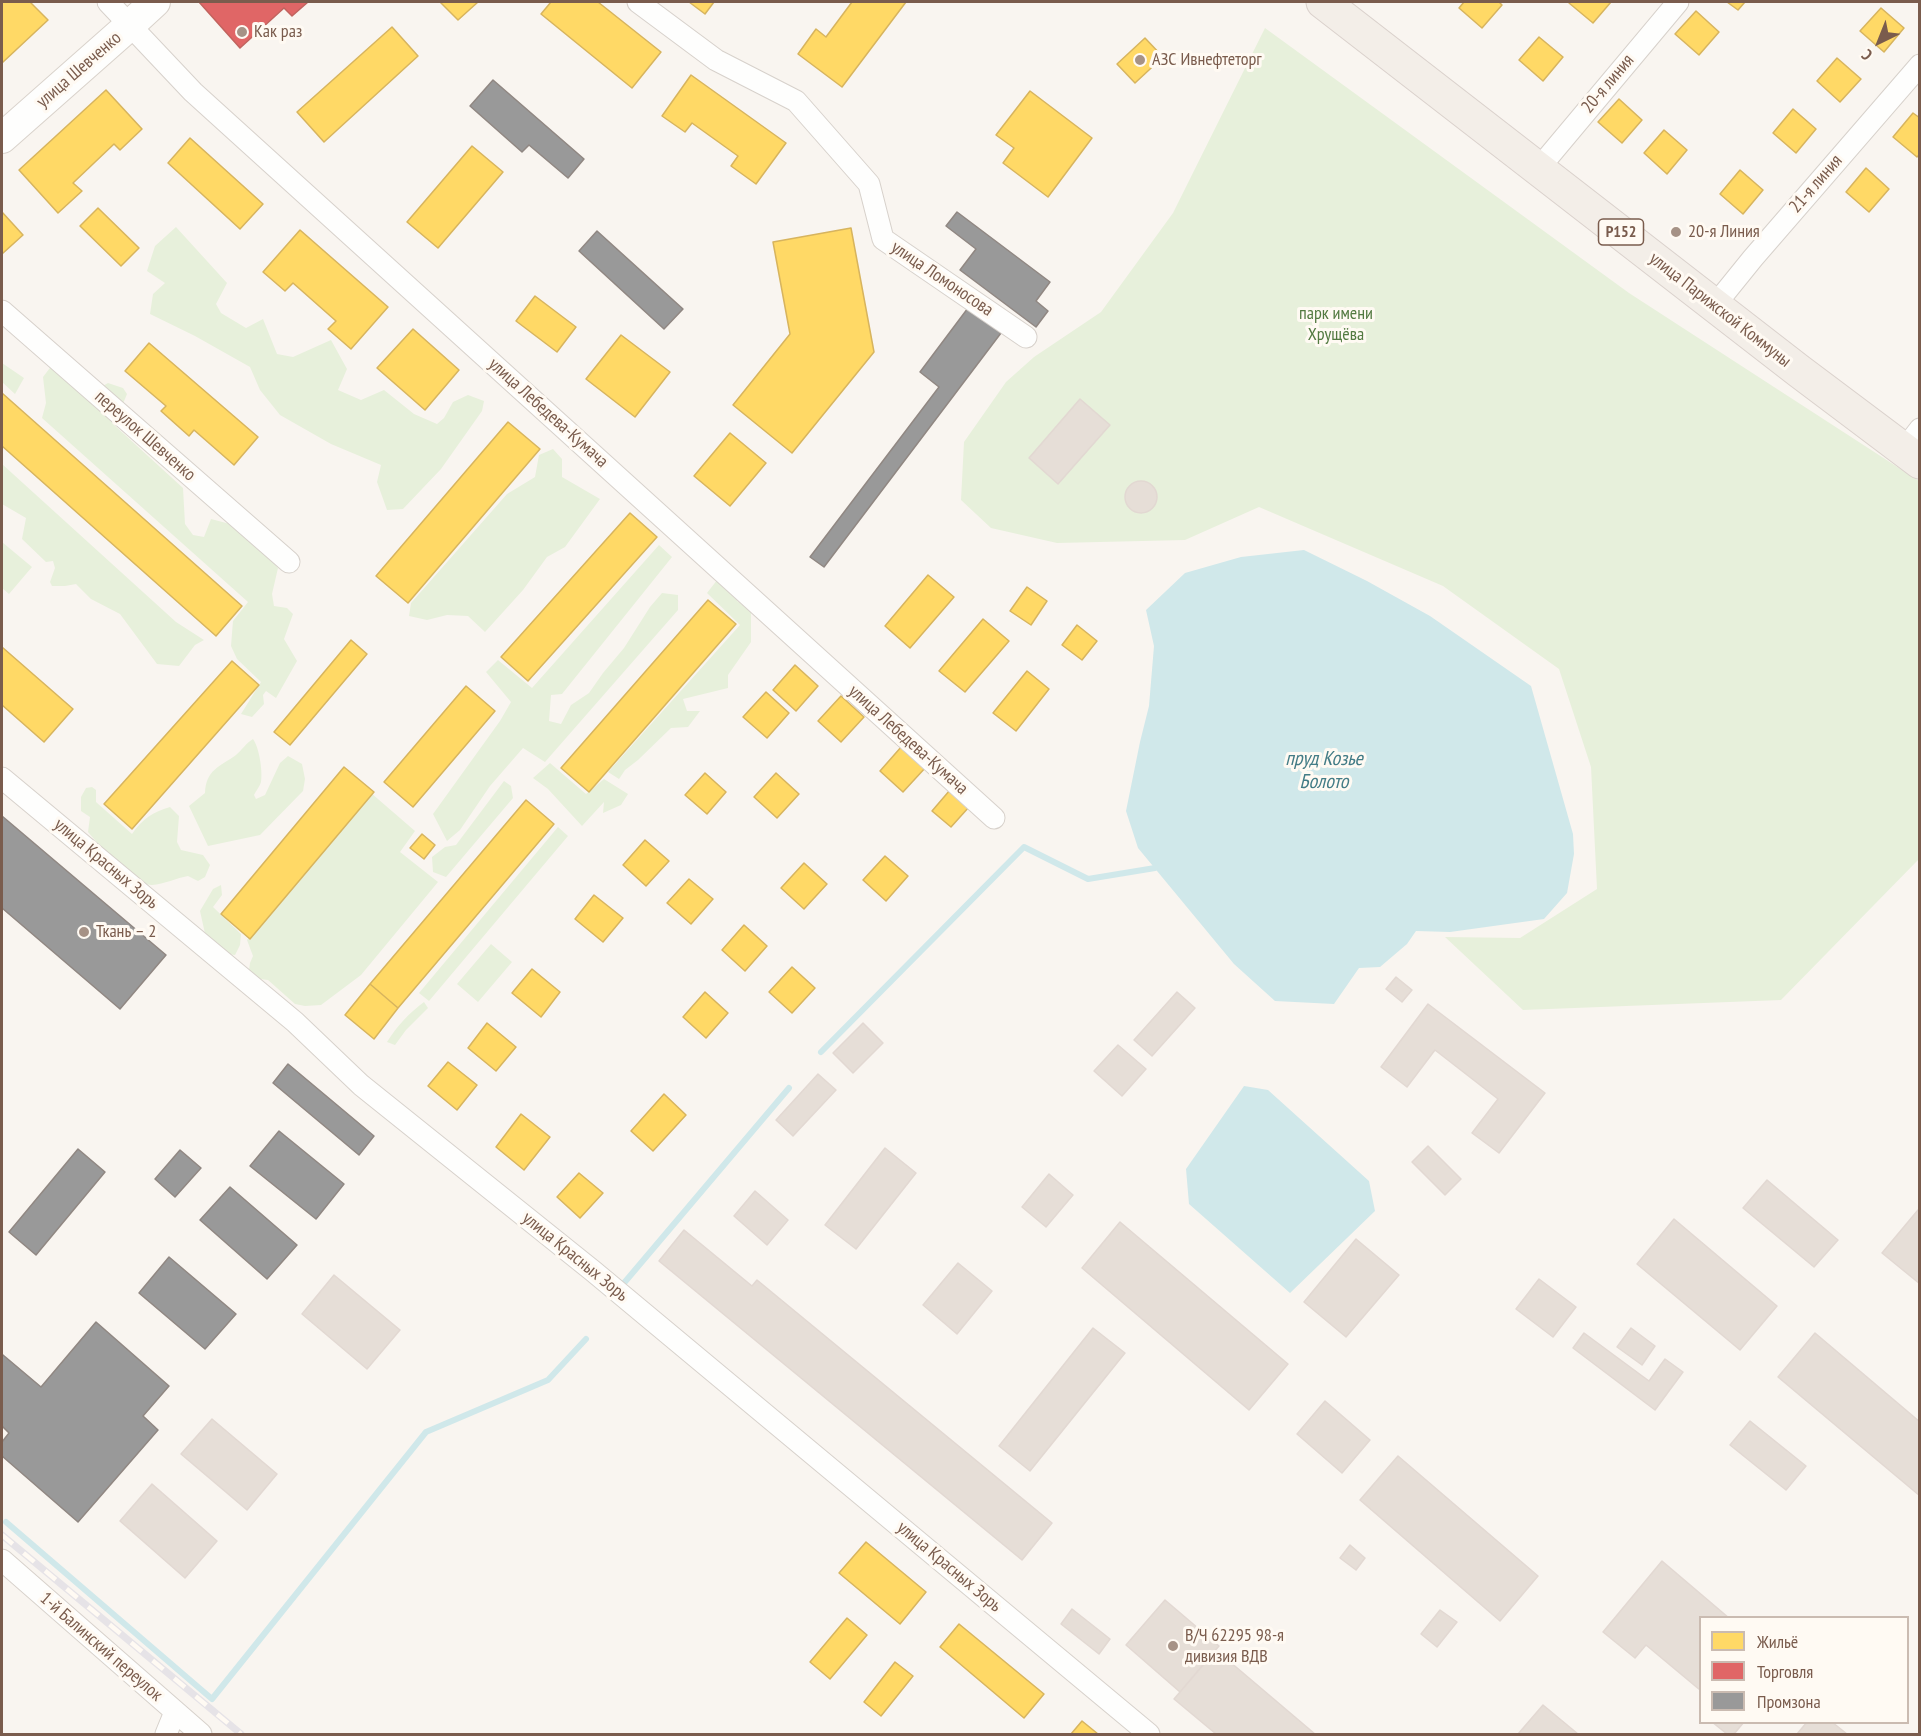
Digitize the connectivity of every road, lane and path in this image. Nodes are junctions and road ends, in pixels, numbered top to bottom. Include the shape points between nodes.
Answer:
1 (108, 2) edge
2 (155, 2) edge
3 (638, 2) edge
4 (1323, 2) edge
5 (1678, 2) edge
6 (130, 25) junction
7 (1920, 65) edge
8 (2, 138) edge
9 (1539, 168) junction
10 (1715, 305) junction
11 (2, 311) edge
12 (1026, 337) dead end
13 (1914, 447) edge
14 (289, 562) dead end
15 (2, 778) edge
16 (994, 818) dead end
17 (2, 1560) edge
18 (175, 1712) junction
19 (166, 1734) edge
20 (201, 1734) edge
21 (1149, 1734) edge

1 - 6 street, улица Лебедева-Кумача
2 - 6 street, улица Шевченко
3 - 12 street, улица Ломоносова via 716,60 796,101 869,184 883,238
4 - 9 main road, улица Парижской Коммуны / Р152
5 - 9 street, 20-я линия
6 - 8 street, улица Шевченко
6 - 16 street, улица Лебедева-Кумача via 193,92
7 - 10 street, 21-я линия
9 - 10 main road, улица Парижской Коммуны / Р152
10 - 13 main road, улица Парижской Коммуны / Р152
11 - 14 street, переулок Шевченко
15 - 21 street, улица Красных Зорь via 286,1015 361,1085 593,1271
17 - 18 street, 1-й Балинский переулок
18 - 19 street
18 - 20 street, 1-й Балинский переулок

